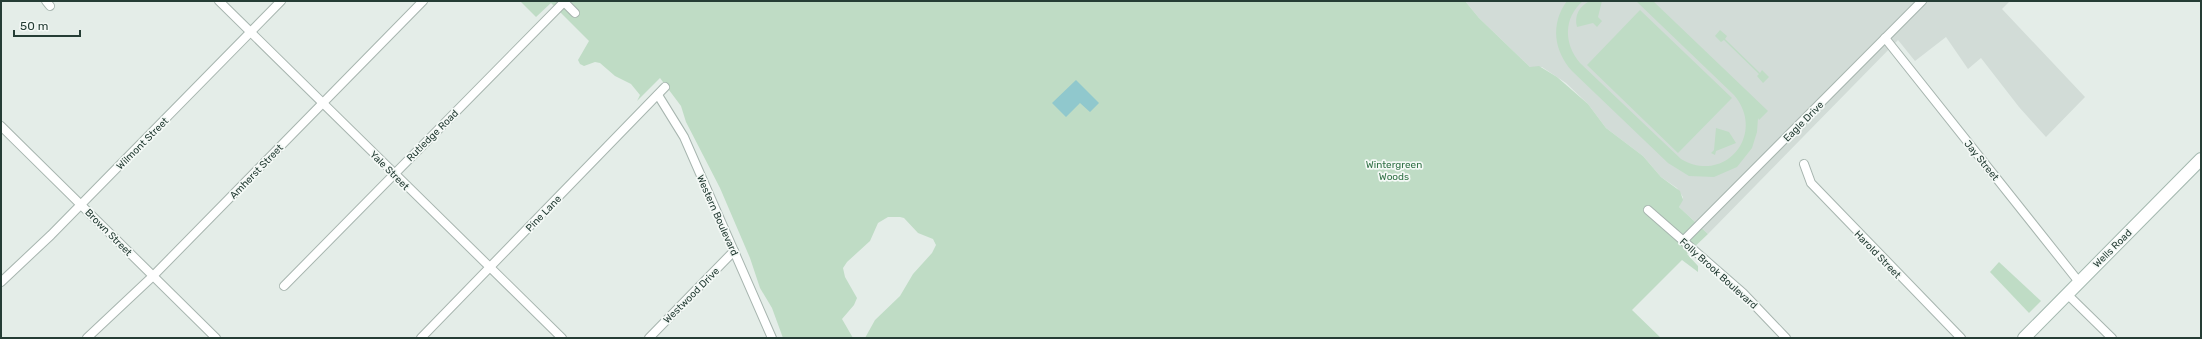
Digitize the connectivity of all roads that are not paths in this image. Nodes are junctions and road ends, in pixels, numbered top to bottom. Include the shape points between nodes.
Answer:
1 (219, 1) edge
2 (281, 1) edge
3 (423, 1) edge
4 (563, 1) edge
5 (1922, 1) edge
6 (575, 13) dead end
7 (251, 32) junction
8 (1885, 38) junction
9 (665, 87) dead end
10 (658, 95) junction
11 (323, 103) junction
12 (1, 126) edge
13 (2201, 159) edge
14 (1804, 164) dead end
15 (394, 174) junction
16 (81, 205) junction
17 (1648, 210) dead end
18 (1683, 241) junction
19 (734, 251) junction
20 (490, 267) junction
21 (153, 276) junction
22 (1, 282) edge
23 (2079, 282) junction
24 (284, 286) dead end
25 (2068, 294) junction
26 (87, 338) edge
27 (216, 338) edge
28 (421, 338) edge
29 (562, 338) edge
30 (648, 338) edge
31 (772, 338) edge
32 (1786, 338) edge
33 (1961, 338) edge
34 (2024, 338) edge
35 (2112, 338) edge

1 - 7 street, Yale Street
2 - 7 street, Wilmont Street
3 - 11 street, Amherst Street
4 - 6 street, Rutledge Road
4 - 15 street, Rutledge Road
5 - 8 street, Eagle Drive
7 - 11 street, Yale Street
7 - 16 street, Wilmont Street
8 - 18 street, Eagle Drive
8 - 23 street, Jay Street
9 - 10 street, Pine Lane
10 - 19 street, Western Boulevard via 684,137
10 - 20 street, Pine Lane
11 - 15 street, Yale Street
11 - 21 street, Amherst Street
12 - 16 street, Brown Street
13 - 23 main road, Wells Road
14 - 33 street, Harold Street via 1811,183
15 - 20 street, Yale Street
15 - 24 street, Rutledge Road
16 - 21 street, Brown Street
16 - 22 street, Wilmont Street
17 - 18 street, Folly Brook Boulevard
18 - 32 street, Folly Brook Boulevard via 1743,293
19 - 30 street, Westwood Drive
19 - 31 street, Western Boulevard
20 - 28 street, Pine Lane
20 - 29 street, Yale Street
21 - 26 street, Amherst Street
21 - 27 street, Brown Street
23 - 25 main road, Wells Road
25 - 34 main road, Wells Road
25 - 35 street

